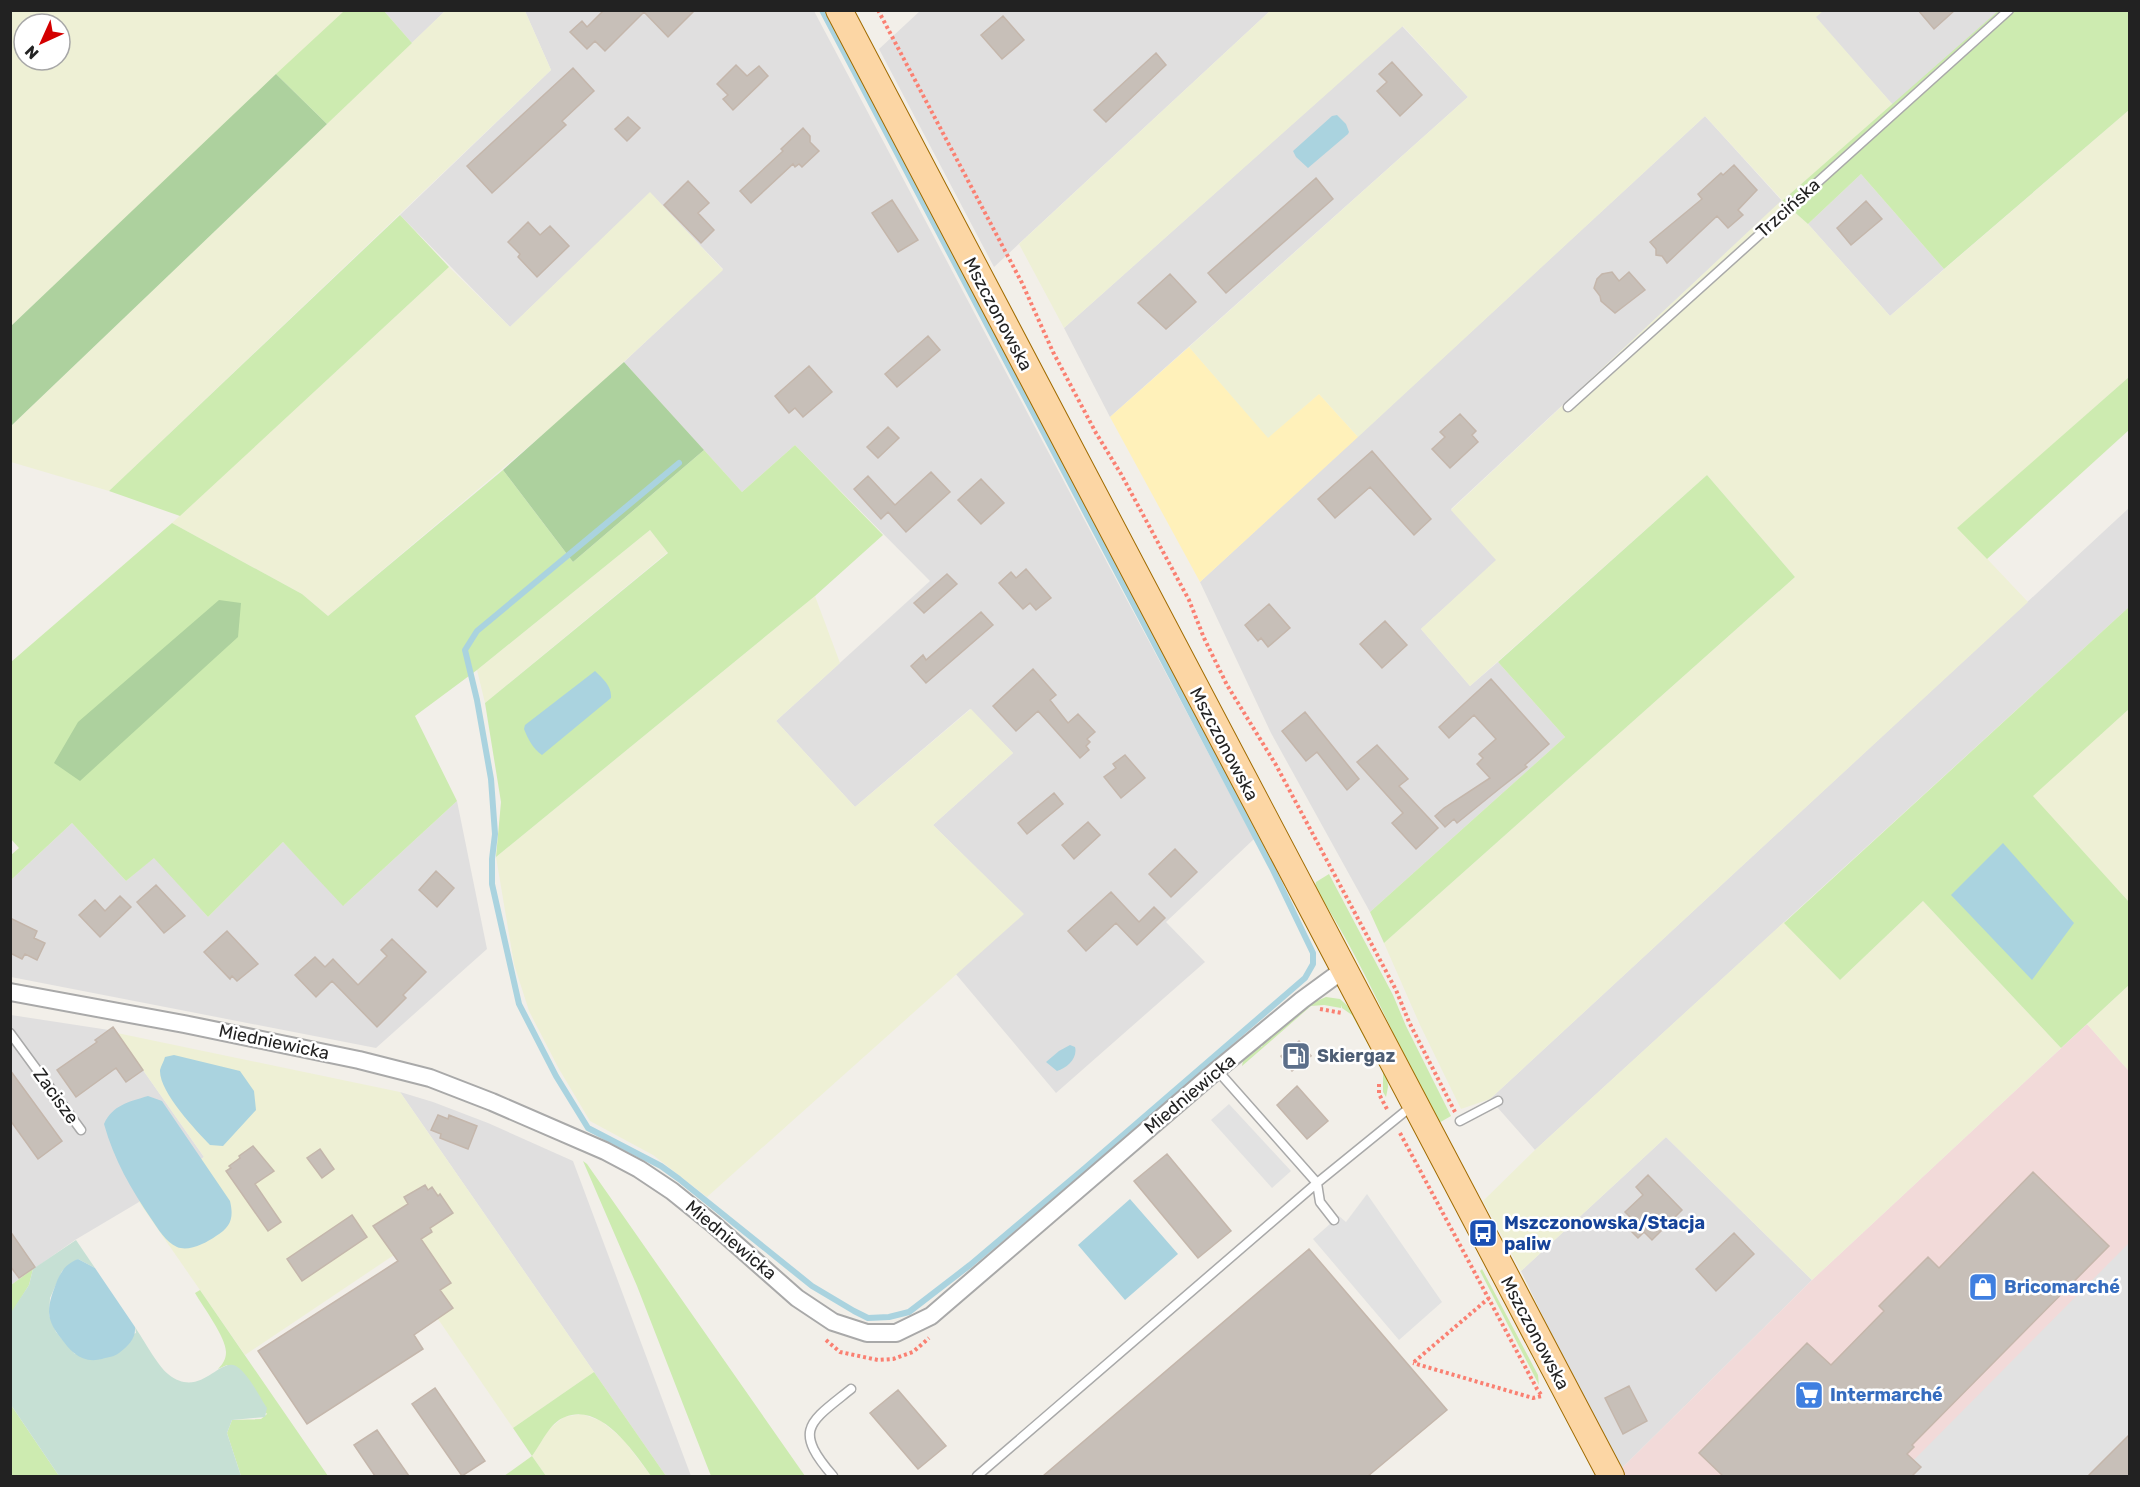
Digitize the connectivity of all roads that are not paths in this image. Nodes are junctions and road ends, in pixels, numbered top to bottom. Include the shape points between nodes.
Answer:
1 (839, 10) edge
2 (2009, 10) edge
3 (1568, 407) dead end
4 (1343, 970) junction
5 (10, 992) edge
6 (10, 1033) edge
7 (1217, 1070) junction
8 (1498, 1101) dead end
9 (1415, 1104) junction
10 (1460, 1121) road end
11 (81, 1131) dead end
12 (1317, 1184) junction
13 (1334, 1220) dead end
14 (851, 1389) dead end
15 (833, 1476) edge
16 (977, 1476) edge
17 (1611, 1476) edge

1 - 4 main road, Mszczonowska
2 - 3 lane, Trzcińska
4 - 7 street, Miedniewicka
4 - 9 main road, Mszczonowska
5 - 7 street, Miedniewicka via 359,1060 430,1078 492,1102 639,1169 713,1224 797,1298 833,1322 867,1333 896,1333 931,1317
6 - 11 lane, Zacisze
7 - 12 lane
8 - 10 lane
9 - 12 lane
9 - 17 main road, Mszczonowska
12 - 13 lane via 1320,1202
12 - 16 lane
14 - 15 lane via 816,1417 810,1427 816,1456

